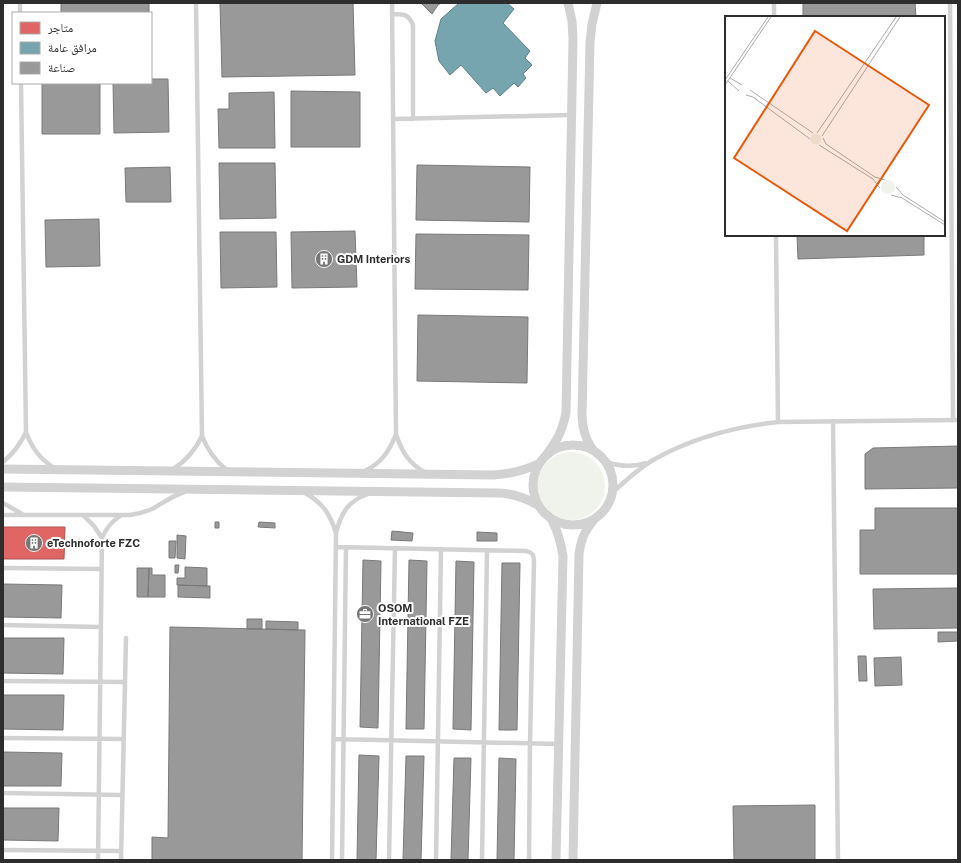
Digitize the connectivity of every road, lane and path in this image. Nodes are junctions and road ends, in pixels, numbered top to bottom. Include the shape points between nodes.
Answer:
1 (196, 3) edge
2 (392, 3) edge
3 (568, 3) edge
4 (597, 3) edge
5 (774, 3) edge
6 (950, 3) edge
7 (392, 14) junction
8 (774, 16) edge
9 (21, 84) edge
10 (572, 115) junction
11 (393, 119) junction
12 (413, 119) junction
13 (776, 236) edge
14 (956, 420) edge
15 (833, 421) junction
16 (778, 422) junction
17 (26, 432) junction
18 (396, 434) junction
19 (202, 436) junction
20 (593, 450) junction
21 (547, 454) junction
22 (652, 461) junction
23 (3, 462) edge
24 (606, 462) junction
25 (538, 464) junction
26 (3, 469) edge
27 (56, 470) junction
28 (170, 471) junction
29 (228, 472) junction
30 (361, 473) junction
31 (428, 474) junction
32 (3, 487) edge
33 (193, 489) junction
34 (300, 490) junction
35 (374, 491) junction
36 (612, 493) junction
37 (3, 503) edge
38 (536, 504) junction
39 (3, 515) edge
40 (24, 515) junction
41 (84, 516) junction
42 (120, 516) junction
43 (552, 520) junction
44 (593, 521) junction
45 (336, 533) junction
46 (102, 538) junction
47 (336, 547) junction
48 (346, 548) junction
49 (395, 548) junction
50 (441, 549) junction
51 (487, 551) junction
52 (3, 568) edge
53 (101, 569) junction
54 (3, 625) edge
55 (101, 627) junction
56 (126, 638) dead end
57 (3, 681) edge
58 (100, 682) junction
59 (125, 682) junction
60 (3, 738) edge
61 (99, 739) junction
62 (124, 739) junction
63 (334, 739) junction
64 (344, 739) junction
65 (392, 740) junction
66 (438, 741) junction
67 (484, 742) junction
68 (530, 743) junction
69 (559, 744) junction
70 (3, 793) edge
71 (98, 794) junction
72 (122, 795) junction
73 (3, 850) edge
74 (98, 851) junction
75 (121, 851) junction
76 (98, 860) edge
77 (121, 860) edge
78 (332, 860) edge
79 (342, 860) edge
80 (389, 860) edge
81 (436, 860) edge
82 (482, 860) edge
83 (529, 860) edge
84 (556, 860) edge
85 (573, 860) edge
86 (838, 860) edge

1 - 19 lane
2 - 7 lane
3 - 10 street via 573,39
4 - 20 street via 590,42 582,416 586,440
5 - 8 lane
6 - 14 lane
7 - 11 lane
7 - 12 lane via 408,16 413,25
9 - 17 lane
10 - 12 lane
10 - 21 street via 566,412 563,428
11 - 12 lane
11 - 18 lane
13 - 16 lane
14 - 15 lane
15 - 16 lane
15 - 86 lane
16 - 22 lane via 726,430 700,438
17 - 23 lane via 20,444
17 - 27 lane via 37,454
18 - 30 lane via 383,458
18 - 31 lane via 407,458
19 - 28 lane via 189,456
19 - 29 lane via 212,456
20 - 21 street via 569,445
20 - 24 street
21 - 25 street
22 - 24 lane via 629,466
22 - 36 lane
24 - 36 street via 613,482
25 - 31 street via 505,474
25 - 38 street via 532,483
26 - 27 street
27 - 28 street
28 - 29 street
29 - 30 street
30 - 31 street
32 - 33 street
33 - 34 street
33 - 42 lane via 170,498 151,510
34 - 35 street
34 - 45 lane via 324,507
35 - 38 street via 507,493 518,495
35 - 45 lane via 348,506 340,519
36 - 44 street via 609,504
37 - 40 lane
38 - 43 street
39 - 40 lane
40 - 41 lane
41 - 42 lane
41 - 46 lane
42 - 46 lane via 109,525
43 - 44 street via 573,526
43 - 69 street via 562,543 563,556
44 - 85 street via 583,536 579,554
45 - 47 lane
46 - 53 lane
47 - 48 lane
47 - 63 lane
48 - 49 lane
48 - 64 lane
49 - 50 lane
49 - 65 lane
50 - 51 lane
50 - 66 lane
51 - 67 lane
51 - 68 lane via 526,551 534,557
52 - 53 lane
53 - 55 lane
54 - 55 lane
55 - 58 lane
56 - 59 lane
57 - 58 lane
58 - 59 lane
58 - 61 lane
59 - 62 lane
60 - 61 lane
61 - 62 lane
61 - 71 lane
62 - 72 lane
63 - 64 lane
63 - 78 lane
64 - 65 lane
64 - 79 lane
65 - 66 lane
65 - 80 lane
66 - 67 lane
66 - 81 lane
67 - 68 lane
67 - 82 lane
68 - 69 lane
68 - 83 lane
69 - 84 street
70 - 71 lane
71 - 72 lane
71 - 74 lane
72 - 75 lane
73 - 74 lane
74 - 75 lane
74 - 76 lane
75 - 77 lane

